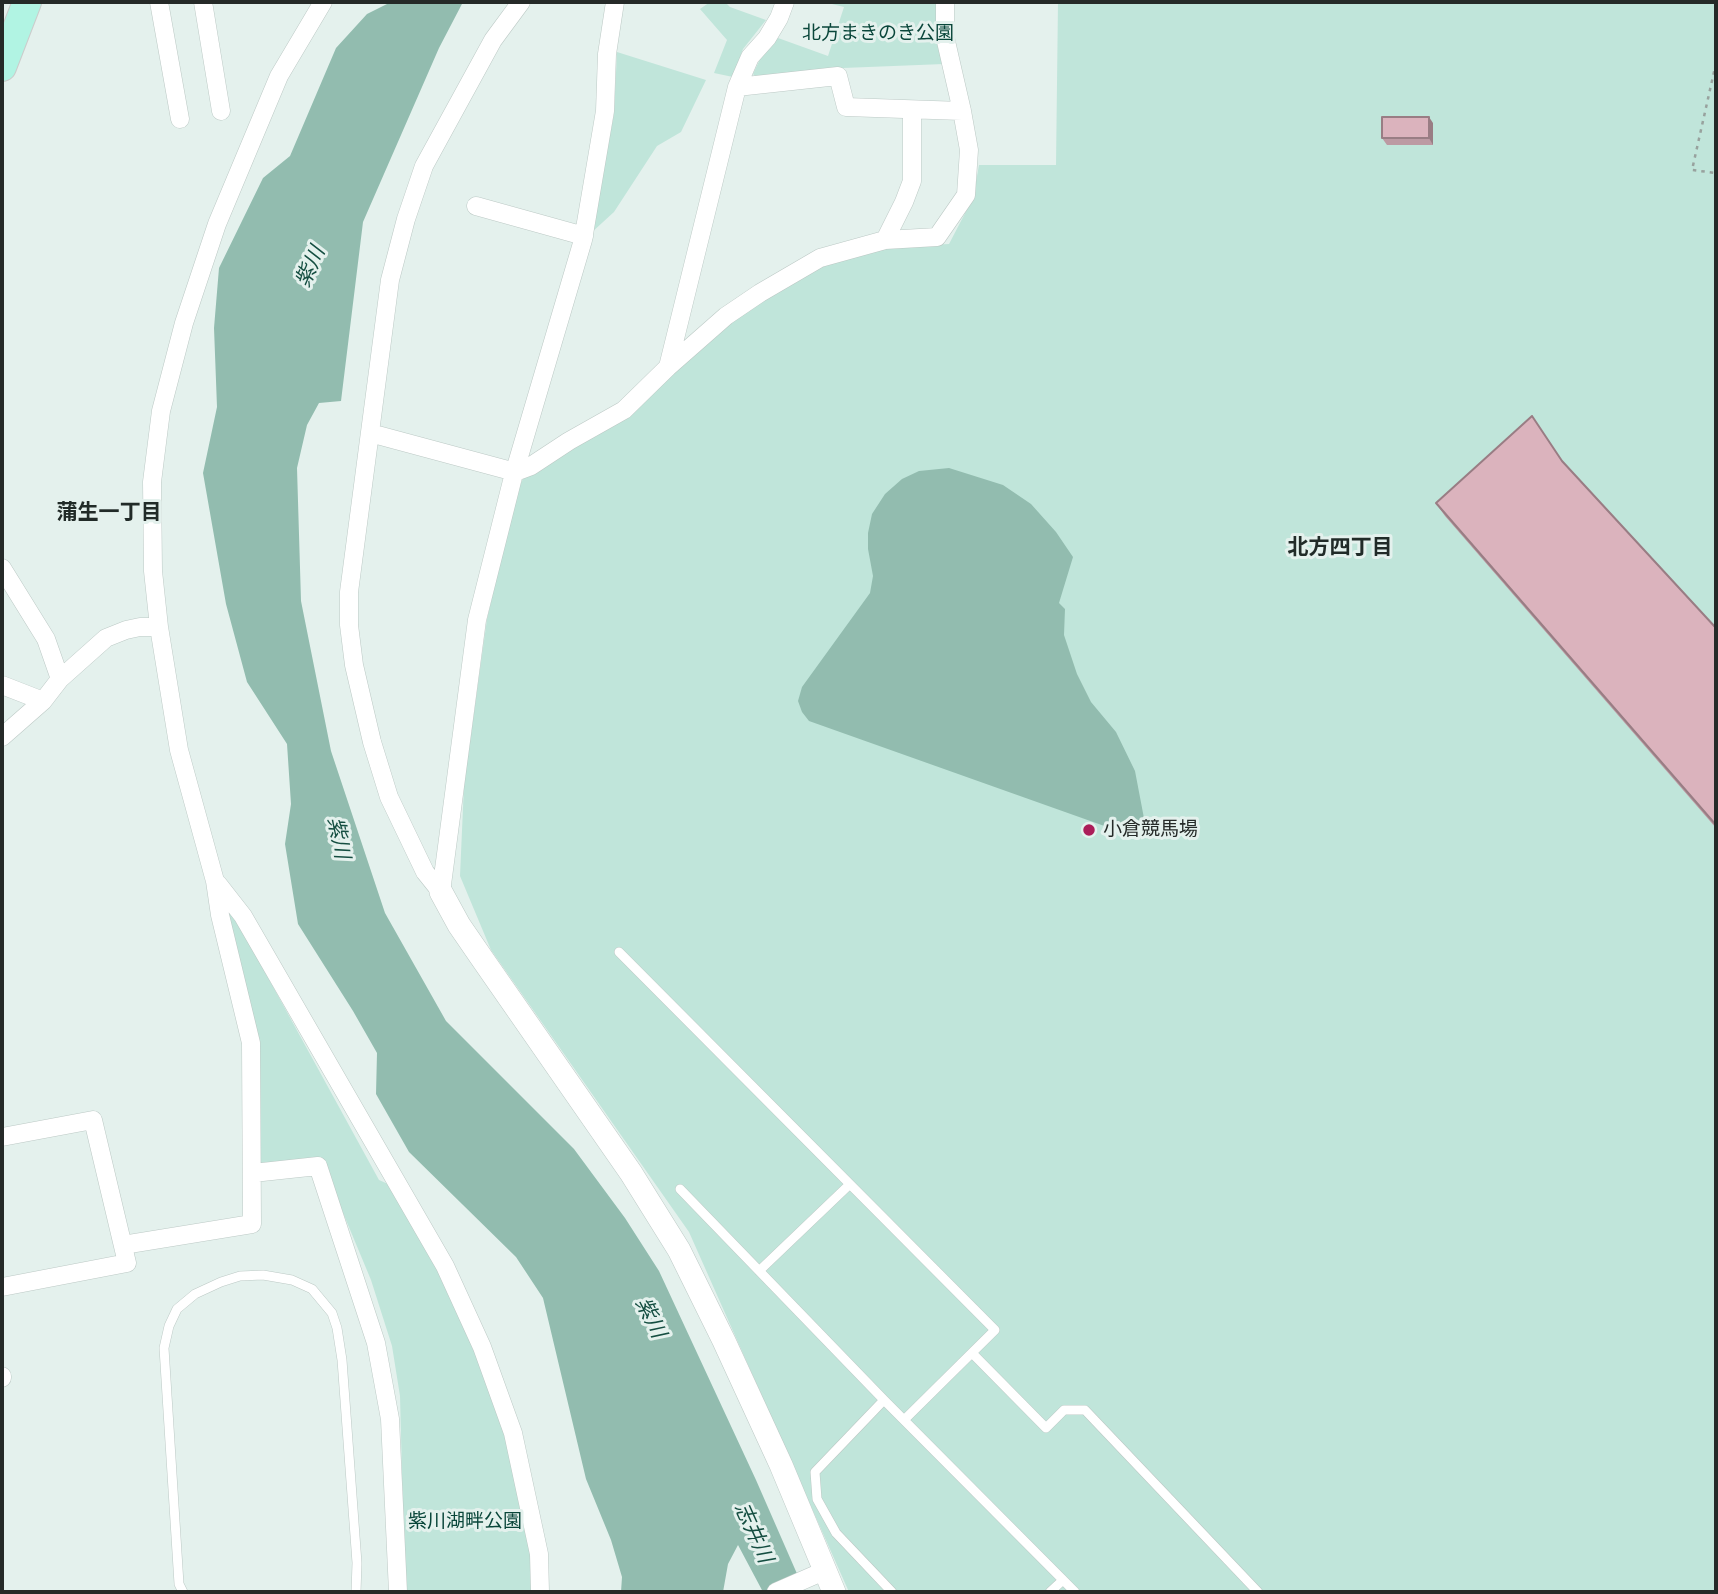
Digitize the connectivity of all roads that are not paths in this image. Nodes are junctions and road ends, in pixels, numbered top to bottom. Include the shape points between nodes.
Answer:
1 (27, 2) edge
2 (159, 2) edge
3 (202, 2) edge
4 (323, 2) edge
5 (522, 2) edge
6 (615, 2) edge
7 (785, 2) edge
8 (945, 2) edge
9 (2, 67) edge
10 (737, 87) junction
11 (912, 110) junction
12 (221, 111) dead end
13 (962, 111) junction
14 (180, 119) dead end
15 (476, 206) dead end
16 (584, 236) junction
17 (885, 240) junction
18 (668, 367) junction
19 (370, 433) junction
20 (515, 472) junction
21 (2, 568) edge
22 (159, 627) junction
23 (60, 679) junction
24 (2, 685) edge
25 (43, 701) junction
26 (2, 737) edge
27 (215, 881) junction
28 (441, 892) junction
29 (619, 952) dead end
30 (2, 1137) edge
31 (253, 1173) junction
32 (849, 1185) junction
33 (680, 1189) dead end
34 (123, 1245) junction
35 (759, 1271) junction
36 (2, 1287) edge
37 (972, 1353) junction
38 (884, 1400) junction
39 (904, 1420) junction
40 (824, 1571) junction
41 (1063, 1580) junction
42 (183, 1592) edge
43 (356, 1592) edge
44 (398, 1592) edge
45 (540, 1592) edge
46 (776, 1592) edge
47 (834, 1592) edge
48 (892, 1592) edge
49 (1050, 1592) edge
50 (1075, 1592) edge
51 (1258, 1592) edge

1 - 9 main road
2 - 14 street
3 - 12 street
4 - 22 street via 279,75 217,224 184,323 161,411 152,482
5 - 19 street via 494,40 424,166 390,280
6 - 16 street via 605,111
7 - 10 street
8 - 13 street via 945,37
10 - 11 street via 838,76 846,107
10 - 18 street
11 - 13 street
11 - 17 street via 912,181
13 - 17 street via 969,150 966,195 937,237
15 - 16 street
16 - 20 street
17 - 18 street via 820,258 726,316
18 - 20 street via 624,410
19 - 20 street
19 - 28 street via 349,592 354,665 388,797 425,872
20 - 28 street via 477,620
21 - 23 street via 46,639
22 - 23 street via 140,627 106,638
22 - 27 street via 179,750
23 - 25 street
24 - 25 street
25 - 26 street
27 - 31 street via 251,1043
27 - 45 street via 243,916 445,1266 513,1433 539,1554
28 - 40 street via 679,1250 724,1340
29 - 32 lane
30 - 34 street via 93,1120
31 - 34 street via 252,1224
31 - 44 street via 318,1166 376,1343 390,1419
32 - 35 lane
32 - 37 lane via 995,1330
33 - 35 lane
34 - 36 street via 127,1263
35 - 38 lane
37 - 39 lane
37 - 51 lane via 1046,1428 1064,1410 1085,1410
38 - 39 lane
38 - 48 lane via 815,1472 817,1499 836,1533
39 - 41 lane
40 - 46 street
40 - 47 street
41 - 49 lane
41 - 50 lane
42 - 43 lane via 164,1348 169,1326 177,1309 195,1294 240,1276 264,1275 312,1289 332,1313 337,1328 358,1563

